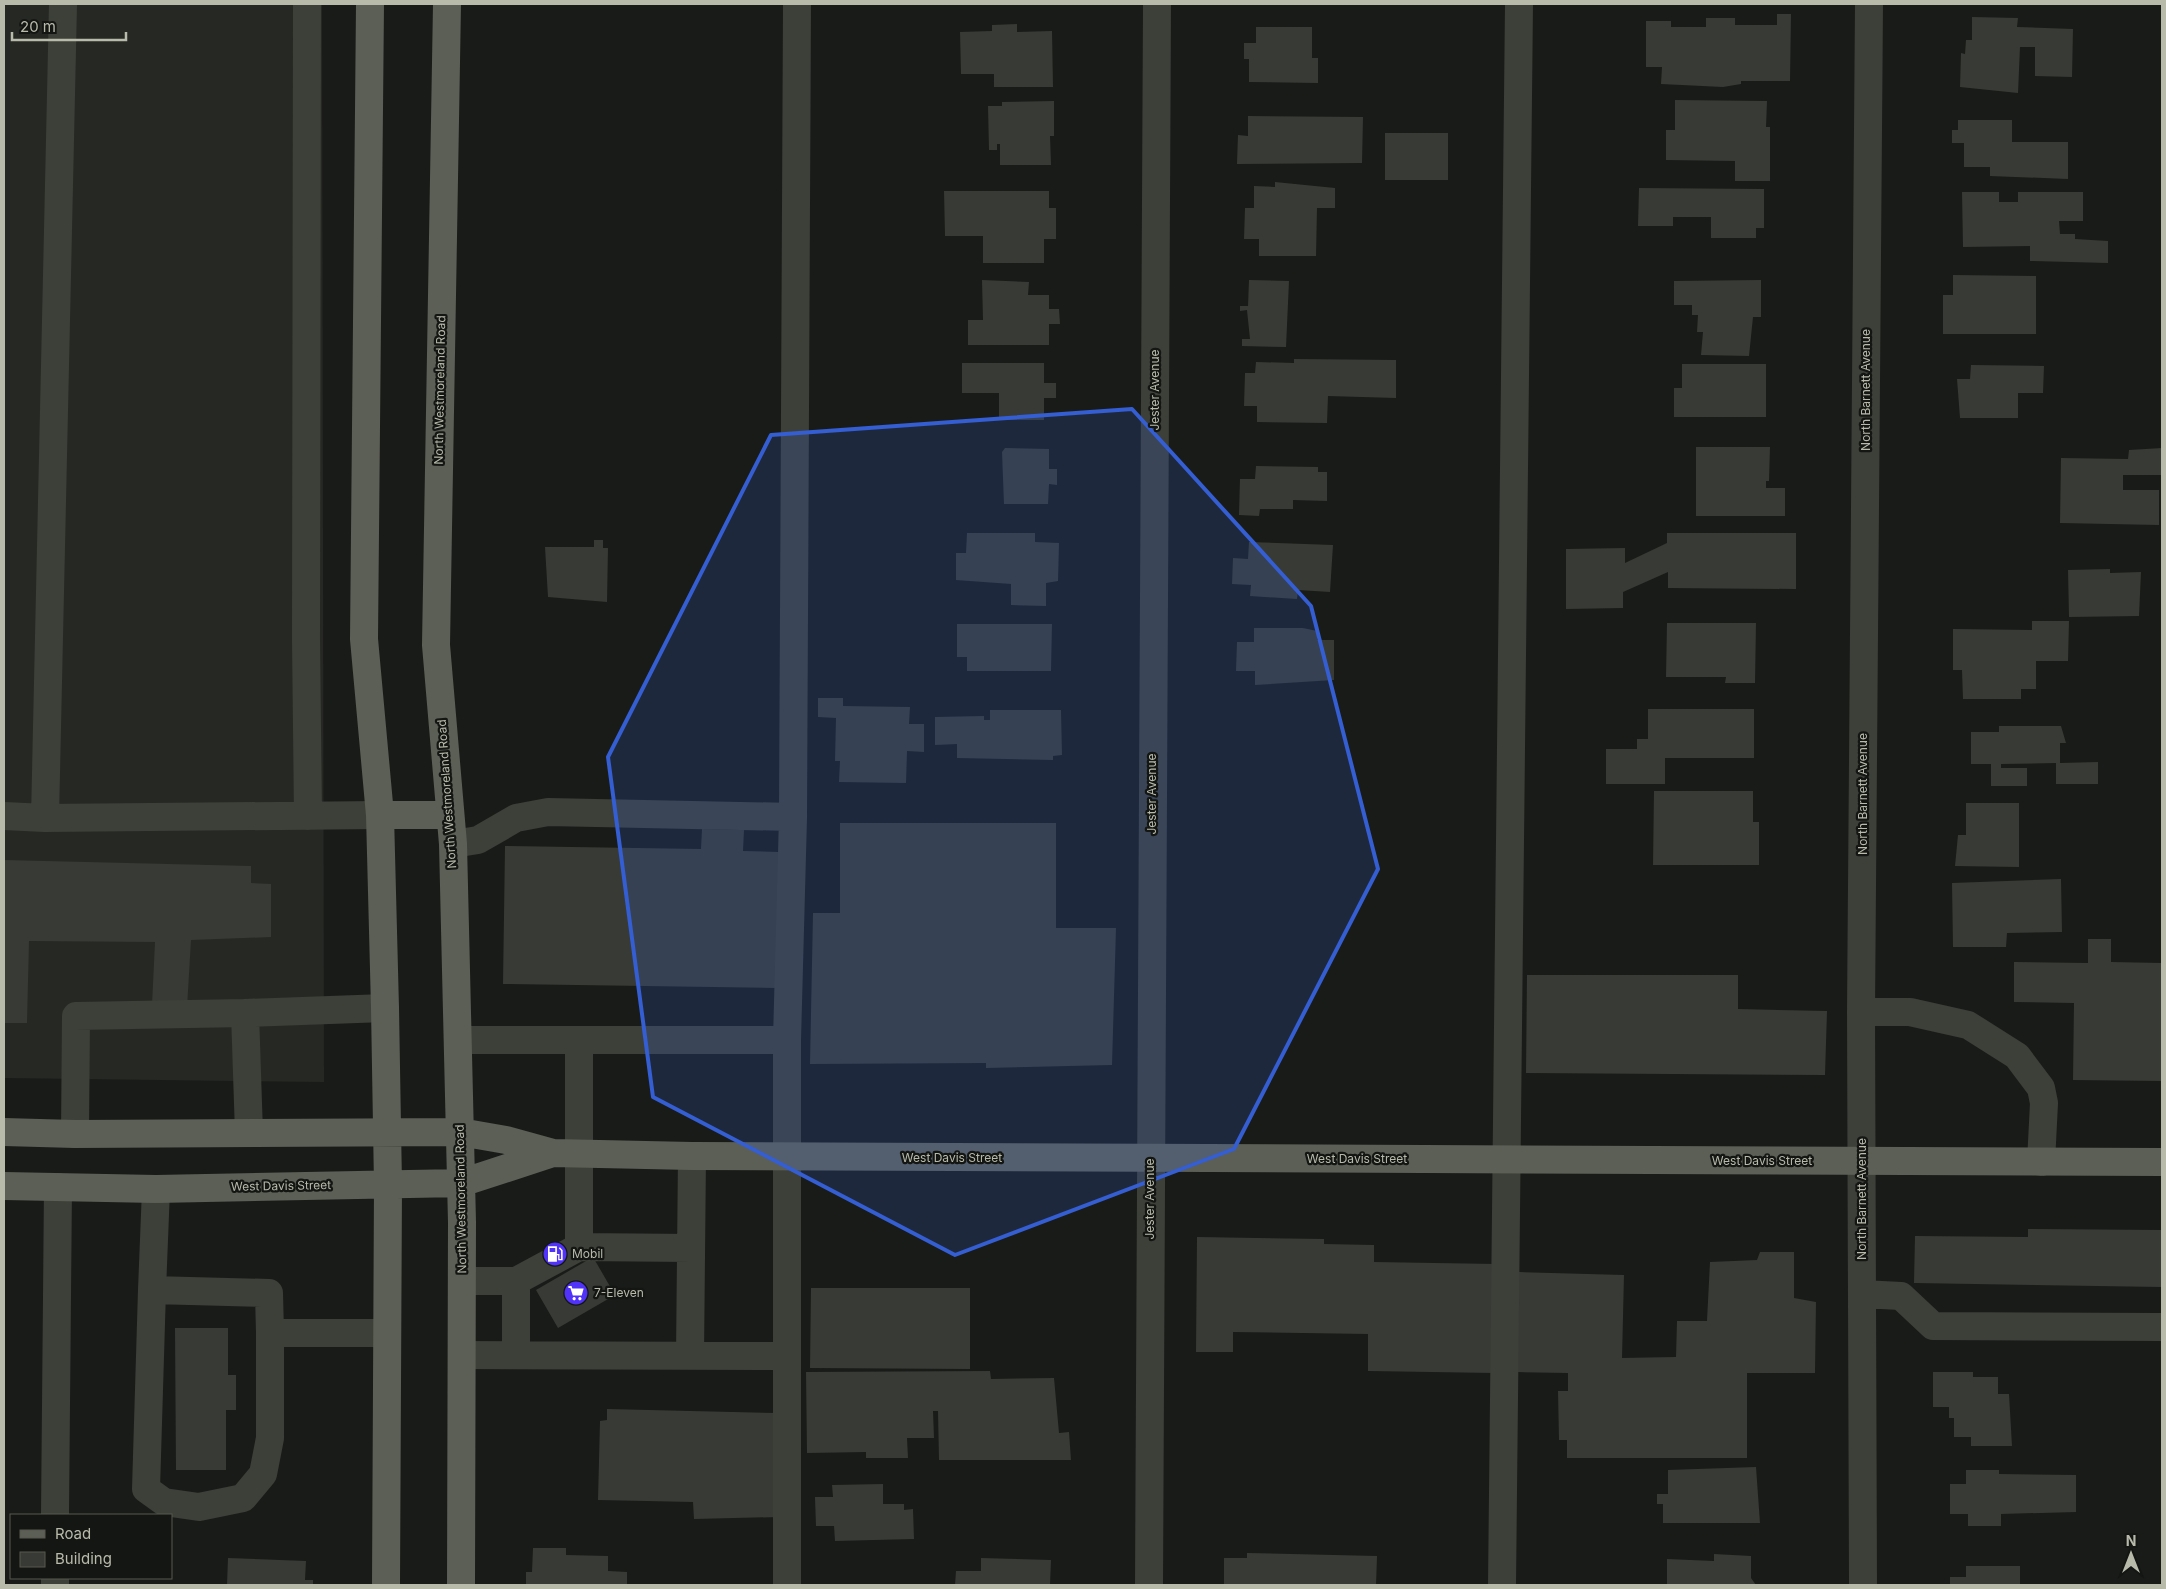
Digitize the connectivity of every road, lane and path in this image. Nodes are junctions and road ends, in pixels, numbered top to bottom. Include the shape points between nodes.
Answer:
1 (63, 4) edge
2 (307, 4) edge
3 (370, 4) edge
4 (447, 4) edge
5 (796, 4) edge
6 (1157, 4) edge
7 (1519, 4) edge
8 (1870, 4) edge
9 (380, 815) junction
10 (450, 815) junction
11 (4, 816) edge
12 (308, 816) junction
13 (793, 817) junction
14 (45, 818) junction
15 (453, 844) junction
16 (385, 1008) junction
17 (1861, 1012) junction
18 (245, 1013) junction
19 (458, 1040) junction
20 (578, 1040) junction
21 (787, 1040) junction
22 (4, 1132) edge
23 (387, 1132) junction
24 (460, 1132) junction
25 (249, 1133) junction
26 (75, 1134) junction
27 (565, 1153) junction
28 (692, 1156) junction
29 (787, 1157) junction
30 (1151, 1158) junction
31 (1508, 1160) junction
32 (1862, 1161) junction
33 (2041, 1162) junction
34 (2162, 1162) edge
35 (461, 1183) junction
36 (388, 1185) junction
37 (4, 1186) edge
38 (58, 1187) junction
39 (156, 1189) junction
40 (579, 1247) junction
41 (690, 1248) junction
42 (462, 1281) junction
43 (516, 1281) junction
44 (152, 1290) junction
45 (1862, 1294) junction
46 (2162, 1327) edge
47 (270, 1333) junction
48 (386, 1333) junction
49 (462, 1355) junction
50 (516, 1355) junction
51 (690, 1356) junction
52 (787, 1356) junction
53 (55, 1514) edge
54 (386, 1585) edge
55 (461, 1585) edge
56 (787, 1585) edge
57 (1149, 1585) edge
58 (1502, 1585) edge
59 (1863, 1585) edge

1 - 14 street
2 - 12 street
3 - 9 main road via 364,640
4 - 10 main road, North Westmoreland Road via 436,645
5 - 13 street
6 - 30 street, Jester Avenue
7 - 31 street
8 - 17 street, North Barnett Avenue
9 - 10 main road
9 - 12 street
9 - 16 main road
10 - 15 main road, North Westmoreland Road
11 - 14 street
12 - 14 street
13 - 15 street via 548,812 516,818 478,840
13 - 21 street
15 - 19 main road, North Westmoreland Road
16 - 18 street
16 - 23 main road
17 - 32 street, North Barnett Avenue
17 - 33 street via 1910,1012 1968,1025 2017,1056 2041,1088 2044,1103
18 - 25 street
18 - 26 street via 76,1016
19 - 20 street
19 - 24 main road, North Westmoreland Road
20 - 21 street
20 - 27 street
21 - 29 street
22 - 26 main road, West Davis Street
23 - 24 main road, West Davis Street
23 - 25 main road, West Davis Street
23 - 36 main road
24 - 27 main road, West Davis Street
24 - 35 main road, North Westmoreland Road
25 - 26 main road, West Davis Street
27 - 28 main road, West Davis Street
27 - 35 main road, West Davis Street
27 - 40 street
28 - 29 main road, West Davis Street
28 - 41 street
29 - 30 main road, West Davis Street
29 - 52 street
30 - 31 main road, West Davis Street
30 - 57 street, Jester Avenue
31 - 32 main road, West Davis Street
31 - 58 street
32 - 33 main road, West Davis Street
32 - 45 street, North Barnett Avenue
33 - 34 main road, West Davis Street
35 - 36 main road, West Davis Street
35 - 42 main road, North Westmoreland Road
36 - 39 main road, West Davis Street
36 - 48 main road
37 - 38 main road, West Davis Street
38 - 39 main road, West Davis Street
38 - 53 street
39 - 44 street
40 - 41 street
40 - 43 street
41 - 51 street
42 - 43 street
42 - 49 main road, North Westmoreland Road
43 - 50 street
44 - 47 street via 269,1293
44 - 47 street via 146,1488 164,1502 199,1507 243,1498 263,1474 270,1438
45 - 46 street via 1901,1296 1933,1326
45 - 59 street, North Barnett Avenue
47 - 48 street
48 - 54 main road
49 - 50 street
49 - 55 main road, North Westmoreland Road
50 - 51 street
51 - 52 street
52 - 56 street

